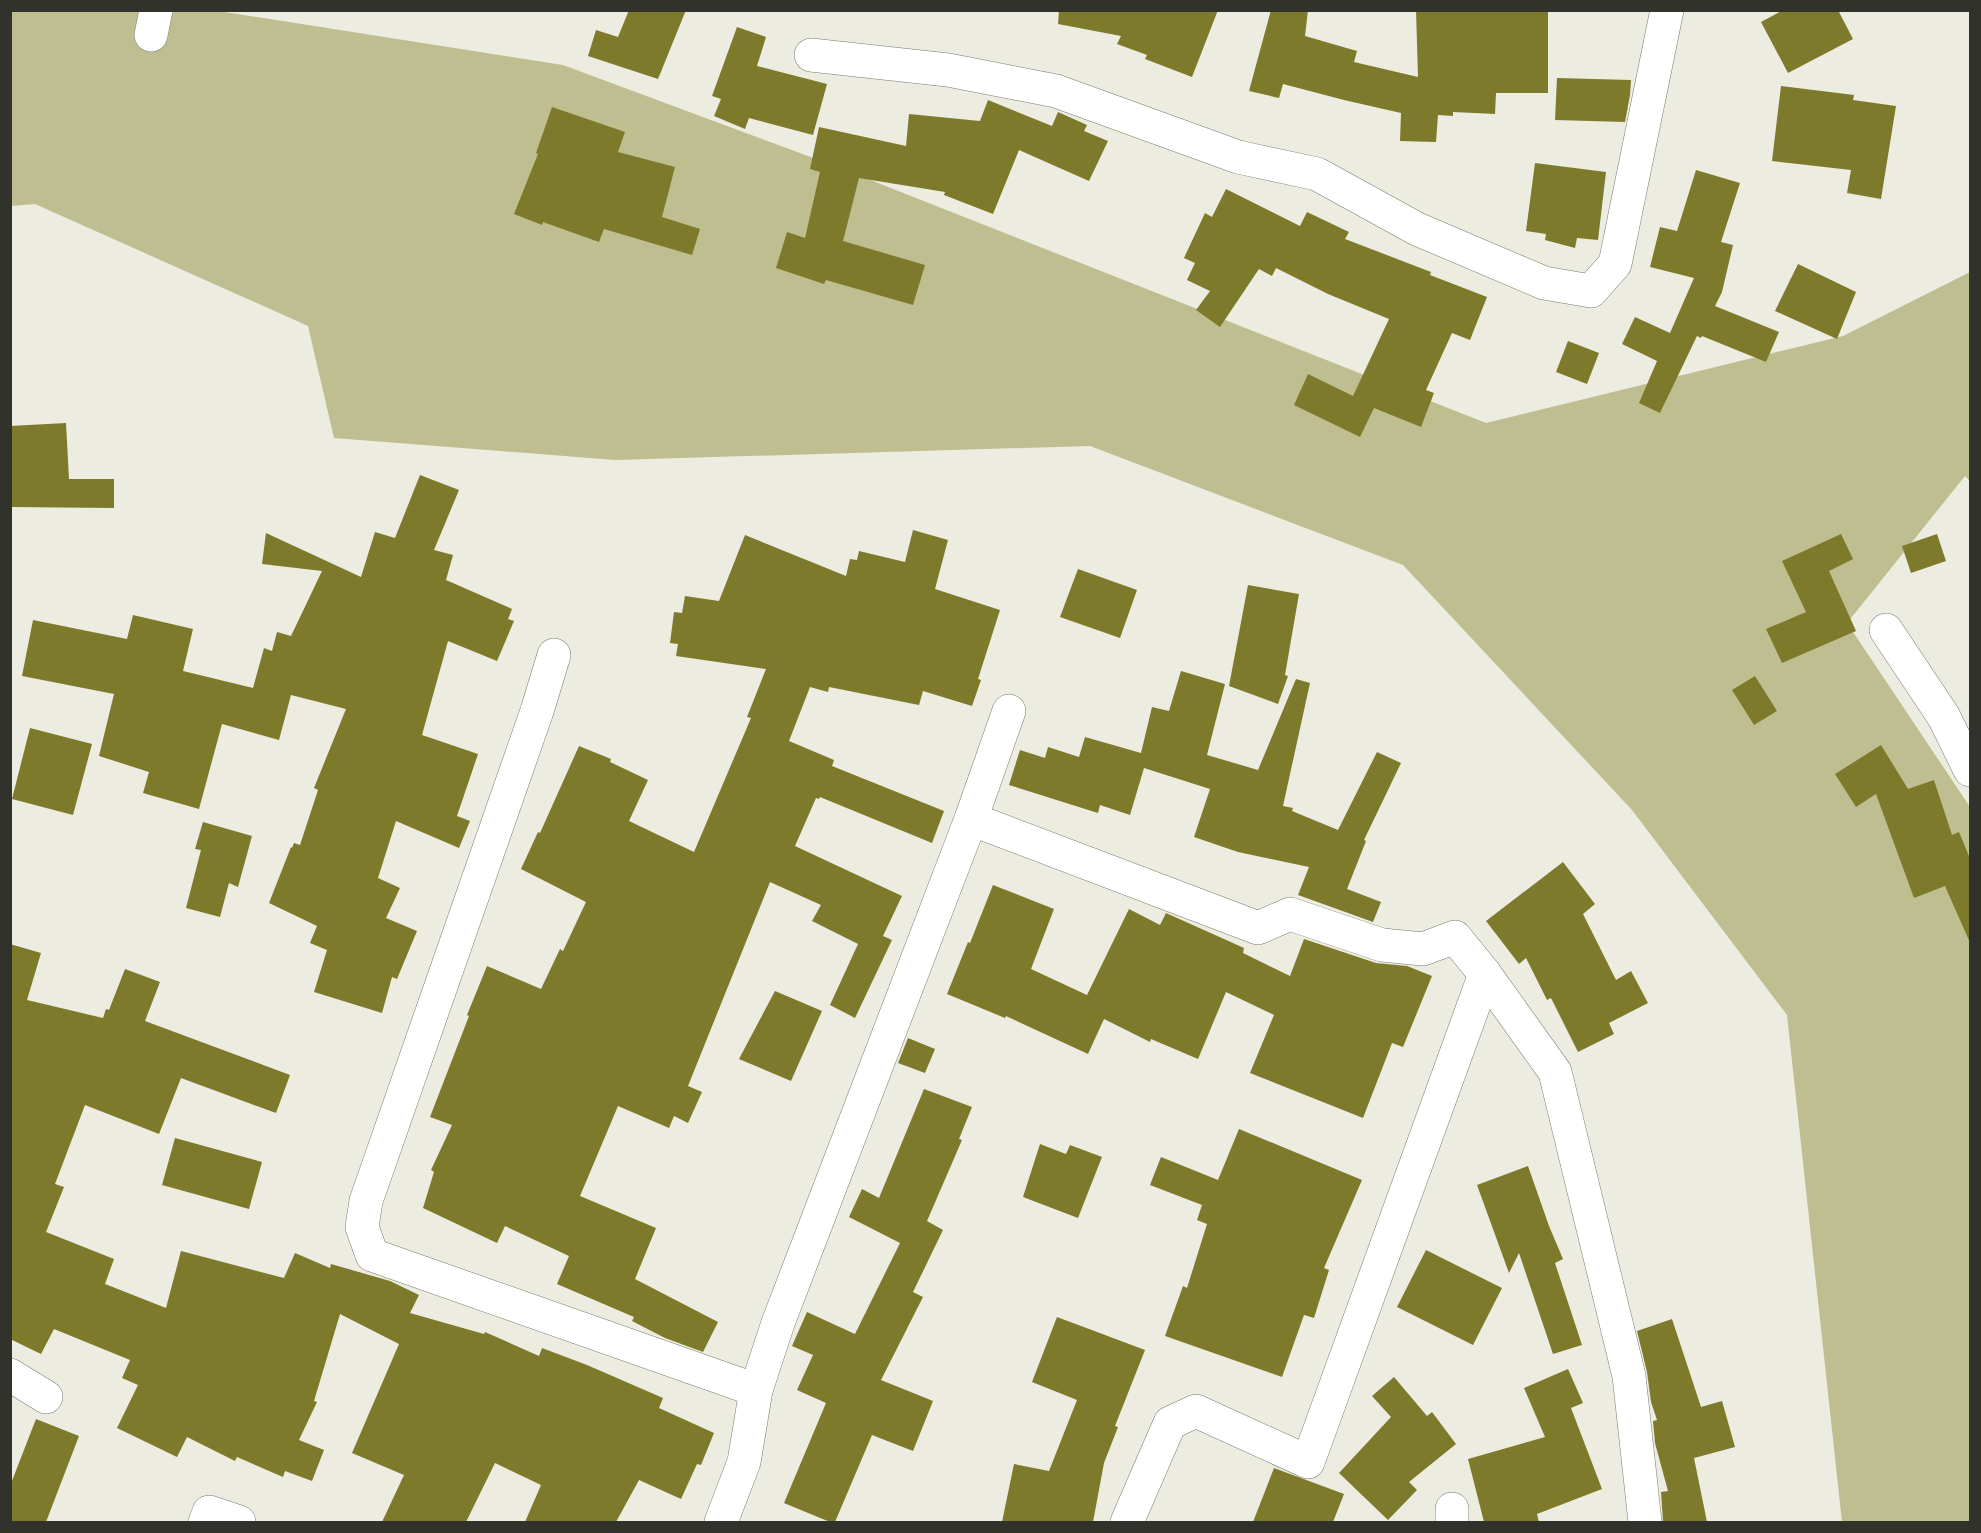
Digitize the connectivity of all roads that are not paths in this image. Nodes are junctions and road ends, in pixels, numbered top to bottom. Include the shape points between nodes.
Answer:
1 (1667, 10) edge
2 (811, 55) dead end
3 (1886, 630) dead end
4 (554, 655) dead end
5 (1010, 711) dead end
6 (1971, 770) edge
7 (971, 819) junction
8 (1485, 974) junction
9 (10, 1375) edge
10 (756, 1390) junction
11 (46, 1396) dead end
12 (205, 1522) edge
13 (239, 1522) edge
14 (721, 1522) edge
15 (1127, 1522) edge
16 (1645, 1522) edge

1 - 2 street via 1615,264 1591,291 1544,283 1417,229 1317,174 1238,157 1056,91 948,70
3 - 6 street via 1944,717
4 - 10 street via 366,1201 362,1227 372,1255
5 - 7 street
7 - 8 street via 1258,928 1290,914 1382,945 1423,949 1455,937
7 - 10 street via 778,1323
8 - 15 street via 1308,1462 1196,1411 1170,1423
8 - 16 street via 1555,1072 1629,1376
9 - 11 street
10 - 14 street via 744,1462
12 - 13 street via 209,1512

